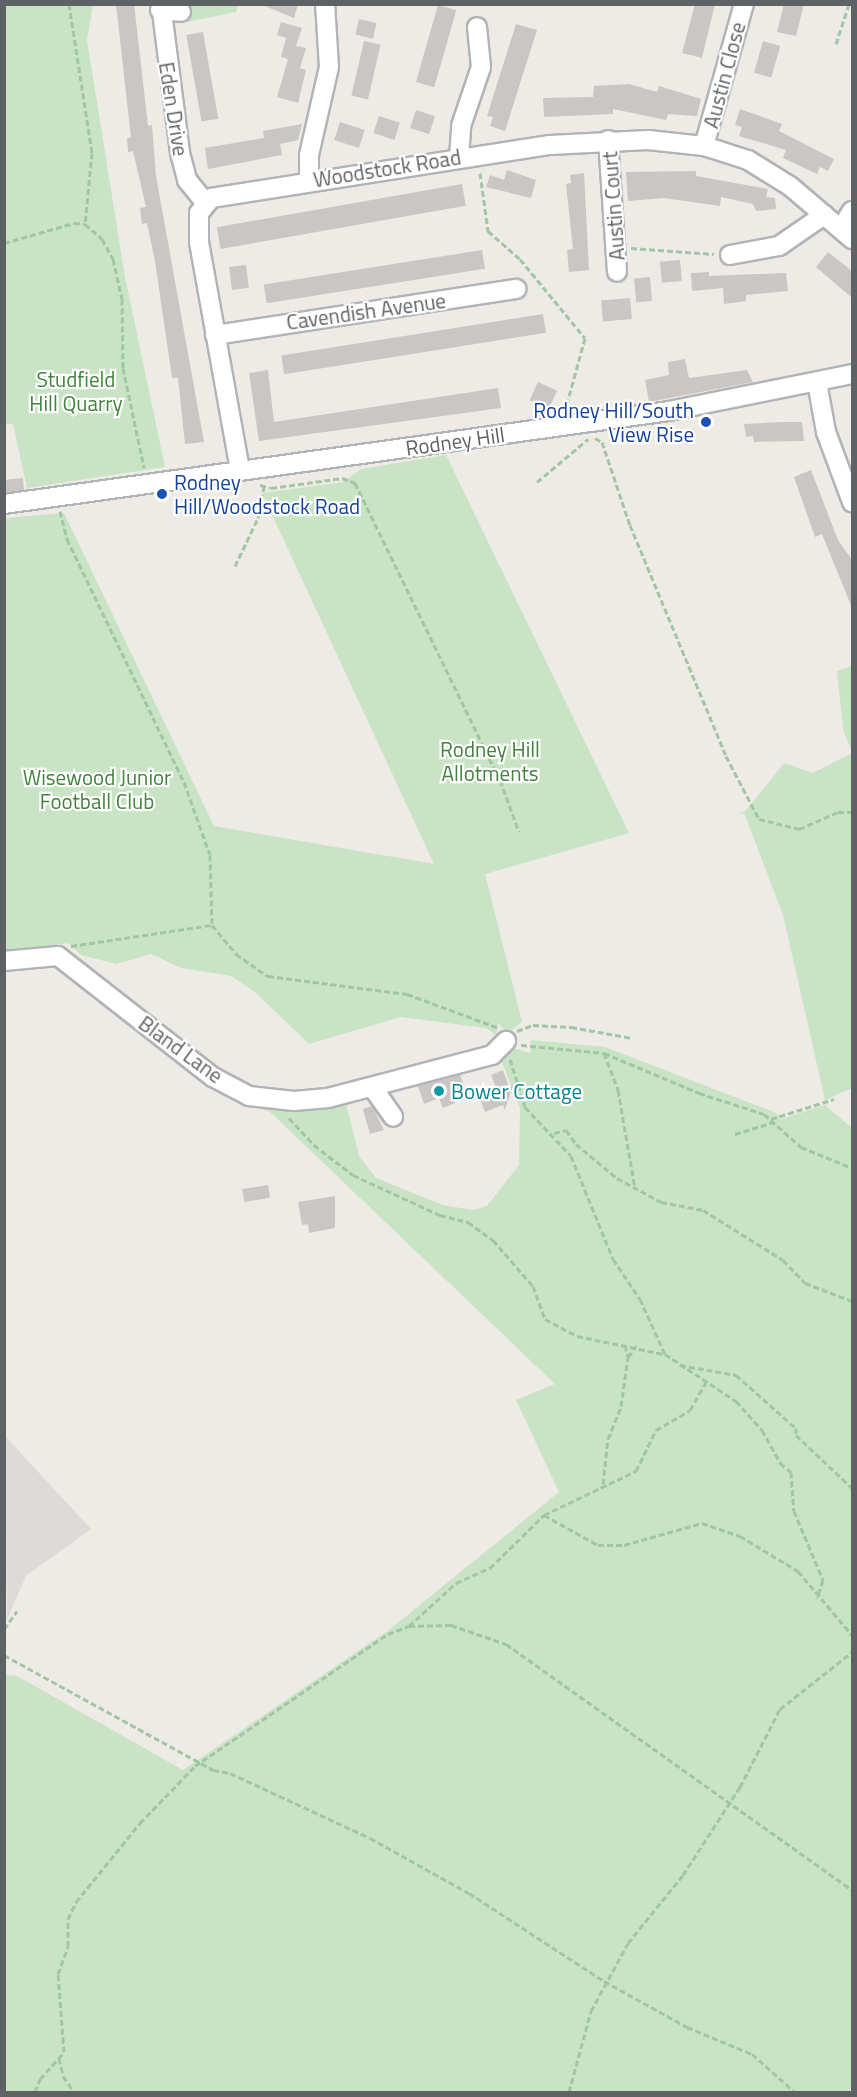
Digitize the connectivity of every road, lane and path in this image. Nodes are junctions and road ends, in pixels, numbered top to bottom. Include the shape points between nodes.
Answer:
1 (69, 4) edge
2 (325, 4) edge
3 (744, 4) edge
4 (849, 4) edge
5 (160, 7) edge
6 (181, 12) dead end
7 (477, 27) dead end
8 (836, 44) dead end
9 (608, 140) junction
10 (704, 146) junction
11 (459, 158) junction
12 (309, 180) junction
13 (204, 202) junction
14 (852, 211) edge
15 (824, 214) junction
16 (85, 224) junction
17 (846, 234) edge
18 (4, 243) edge
19 (617, 250) junction
20 (730, 255) joint
21 (617, 272) dead end
22 (517, 289) dead end
23 (215, 334) junction
24 (852, 374) edge
25 (817, 382) junction
26 (590, 429) junction
27 (245, 469) junction
28 (847, 478) edge
29 (537, 482) dead end
30 (147, 484) junction
31 (264, 488) junction
32 (56, 498) junction
33 (852, 502) edge
34 (4, 504) edge
35 (235, 566) dead end
36 (852, 812) edge
37 (519, 832) dead end
38 (212, 925) junction
39 (58, 956) junction
40 (4, 961) edge
41 (632, 1038) dead end
42 (506, 1041) junction
43 (604, 1053) junction
44 (373, 1088) junction
45 (834, 1099) dead end
46 (287, 1116) dead end
47 (393, 1117) dead end
48 (773, 1120) junction
49 (554, 1133) junction
50 (735, 1134) dead end
51 (852, 1168) edge
52 (635, 1188) junction
53 (852, 1301) edge
54 (625, 1345) junction
55 (636, 1346) junction
56 (665, 1354) junction
57 (627, 1357) junction
58 (679, 1365) junction
59 (706, 1382) junction
60 (603, 1484) junction
61 (852, 1488) edge
62 (544, 1515) junction
63 (818, 1598) junction
64 (17, 1611) dead end
65 (5, 1626) edge
66 (409, 1626) junction
67 (852, 1635) edge
68 (852, 1652) edge
69 (4, 1655) edge
70 (202, 1763) junction
71 (728, 1804) junction
72 (852, 1890) edge
73 (604, 1981) junction
74 (59, 2058) junction
75 (4, 2092) edge
76 (24, 2092) edge
77 (35, 2092) edge
78 (74, 2092) edge
79 (569, 2092) edge
80 (795, 2092) edge

1 - 16 path via 92,153
2 - 12 street via 328,67 309,155
3 - 10 street, Austin Close
4 - 8 path
5 - 6 street, Eden Drive
5 - 13 street, Eden Drive via 182,160 187,180
7 - 11 street via 481,67 461,126
9 - 10 street, Woodstock Road
9 - 11 street, Woodstock Road
9 - 19 street, Austin Court
10 - 15 street, Woodstock Road via 770,171
11 - 12 street, Woodstock Road
12 - 13 street, Woodstock Road via 218,195
13 - 23 street via 197,226
14 - 17 street
15 - 17 street, Woodstock Road
15 - 20 street via 779,246
16 - 18 path via 60,226
16 - 30 path via 102,239 118,278 126,390
19 - 20 path
19 - 21 street, Austin Court
22 - 23 street, Cavendish Avenue
23 - 27 street
24 - 25 street, Rodney Hill
25 - 26 street, Rodney Hill
25 - 28 street
26 - 27 street, Rodney Hill
26 - 29 path
26 - 36 path via 602,442 630,525 726,756 759,819 799,829 838,812
27 - 30 street, Rodney Hill
27 - 31 path
28 - 33 street
30 - 32 street, Rodney Hill
31 - 35 path via 258,518
31 - 37 path via 324,478 350,478 355,483 500,780
32 - 34 street, Rodney Hill
32 - 38 path via 67,539 184,782 210,855
38 - 39 path via 68,946
38 - 42 path via 236,954 268,976 407,993 488,1021
39 - 40 street
39 - 44 street, Bland Lane via 213,1077 249,1096 294,1101
41 - 42 path via 570,1027 533,1026 521,1028
42 - 43 path via 529,1048
42 - 44 street, Bland Lane via 492,1055
42 - 49 path via 525,1107
43 - 48 path
43 - 52 path via 618,1090
44 - 47 street
45 - 48 path
46 - 54 path via 314,1145 353,1175 440,1215 458,1218 493,1240 533,1286 545,1319 577,1336
48 - 50 path
48 - 51 path via 809,1152
49 - 52 path via 566,1130 589,1156
49 - 56 path via 581,1175 613,1259 640,1299
52 - 53 path via 662,1202 703,1210 783,1260 805,1283
54 - 55 path
54 - 57 path
55 - 56 path
55 - 57 path
56 - 58 path
57 - 60 path
58 - 59 path
58 - 61 path via 736,1375 796,1428 796,1435
59 - 60 path via 690,1410 656,1430 636,1471 614,1485
59 - 63 path via 749,1414 780,1464 791,1472 794,1511 823,1580
60 - 62 path
62 - 63 path via 598,1545 624,1545 702,1523 740,1536 798,1571
62 - 66 path via 490,1568 456,1583
63 - 67 path via 839,1614
64 - 65 path
66 - 70 path via 388,1634
66 - 71 path via 451,1624 506,1644
68 - 71 path via 780,1709
69 - 70 path
70 - 73 path via 370,1838 469,1893
70 - 74 path via 140,1823 76,1902 58,1974 59,2026 65,2047
71 - 72 path
71 - 73 path
73 - 79 path
73 - 80 path via 687,2027 752,2054
74 - 77 path via 40,2079
74 - 78 path via 63,2076
75 - 76 path

